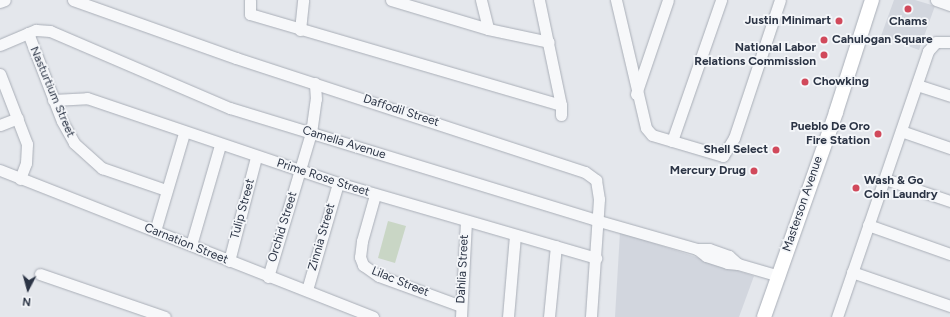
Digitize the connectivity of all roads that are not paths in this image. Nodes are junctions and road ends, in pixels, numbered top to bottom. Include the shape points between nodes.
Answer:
1 (5, 0) edge
2 (73, 0) edge
3 (250, 0) edge
4 (303, 0) edge
5 (391, 0) edge
6 (481, 0) edge
7 (539, 0) edge
8 (616, 0) edge
9 (668, 0) edge
10 (721, 0) edge
11 (780, 0) edge
12 (872, 0) edge
13 (936, 0) edge
14 (0, 2) edge
15 (950, 5) edge
16 (488, 29) junction
17 (300, 30) junction
18 (28, 33) junction
19 (549, 42) junction
20 (950, 42) edge
21 (0, 45) edge
22 (0, 74) edge
23 (315, 83) junction
24 (917, 85) junction
25 (3, 89) edge
26 (636, 94) junction
27 (950, 96) edge
28 (53, 100) junction
29 (18, 118) junction
30 (0, 125) edge
31 (901, 131) junction
32 (184, 133) junction
33 (311, 133) junction
34 (672, 142) junction
35 (220, 145) junction
36 (950, 148) edge
37 (256, 157) junction
38 (0, 170) edge
39 (299, 171) junction
40 (20, 179) junction
41 (884, 179) junction
42 (338, 183) junction
43 (166, 190) junction
44 (375, 195) junction
45 (950, 201) edge
46 (466, 221) junction
47 (599, 221) junction
48 (868, 225) junction
49 (155, 231) junction
50 (515, 235) junction
51 (191, 245) junction
52 (556, 246) junction
53 (950, 254) edge
54 (596, 258) junction
55 (229, 261) junction
56 (852, 272) junction
57 (40, 274) dead end
58 (779, 276) junction
59 (268, 277) junction
60 (307, 290) junction
61 (462, 306) junction
62 (950, 306) edge
63 (165, 317) edge
64 (373, 317) edge
65 (461, 317) edge
66 (508, 317) edge
67 (549, 317) edge
68 (591, 317) edge
69 (764, 317) edge
70 (837, 317) edge

1 - 14 street
2 - 23 street, Daffodil Street
3 - 17 street via 250,14
4 - 17 street
5 - 16 street
6 - 16 street
7 - 19 street
8 - 26 street
9 - 26 street
10 - 34 street
11 - 34 street via 734,138 726,154 723,156
12 - 58 main road, Masterson Avenue
13 - 15 street
16 - 19 street
17 - 19 street via 561,110
18 - 21 street, Camella Avenue
18 - 28 street, Nasturtium Street
18 - 33 street, Camella Avenue via 50,31 230,108
20 - 24 street via 936,42 928,50
22 - 25 street
23 - 33 street, Orchid Street via 316,99
23 - 47 street, Daffodil Street via 585,172 596,180 598,185
24 - 27 street
24 - 31 street
25 - 29 street
26 - 34 street via 646,128 652,135
28 - 32 street, Prime Rose Street via 87,98
28 - 43 street, Nasturtium Street via 67,134 88,158 102,168
29 - 30 street
29 - 40 street via 27,144 26,162
31 - 36 street
31 - 41 street
32 - 35 street, Prime Rose Street
32 - 43 street
33 - 39 street, Orchid Street
33 - 47 street, Camella Avenue
35 - 37 street, Prime Rose Street
35 - 51 street
37 - 39 street, Prime Rose Street
37 - 55 street, Tulip Street
38 - 40 street, Carnation Street
39 - 42 street, Prime Rose Street
39 - 59 street, Orchid Street
40 - 49 street, Carnation Street
41 - 45 street
41 - 48 street
42 - 44 street, Prime Rose Street
42 - 60 street, Zinnia Street
43 - 49 street
44 - 46 street, Prime Rose Street
44 - 61 street, Lilac Street via 361,246 360,257 363,264 379,276
46 - 50 street, Prime Rose Street
46 - 61 street, Dahlia Street
47 - 54 street, Daffodil Street
47 - 58 street, Camella Avenue via 697,249 709,249 729,256 738,264
48 - 53 street
48 - 56 street
49 - 51 street, Carnation Street
50 - 52 street, Prime Rose Street
50 - 66 street
51 - 55 street, Carnation Street
52 - 54 street, Prime Rose Street
52 - 67 street
54 - 68 street, Daffodil Street
55 - 59 street, Carnation Street
56 - 62 street
56 - 70 street
57 - 63 street
58 - 69 main road, Masterson Avenue
59 - 60 street, Carnation Street
60 - 64 street, Carnation Street
61 - 65 street, Dahlia Street

